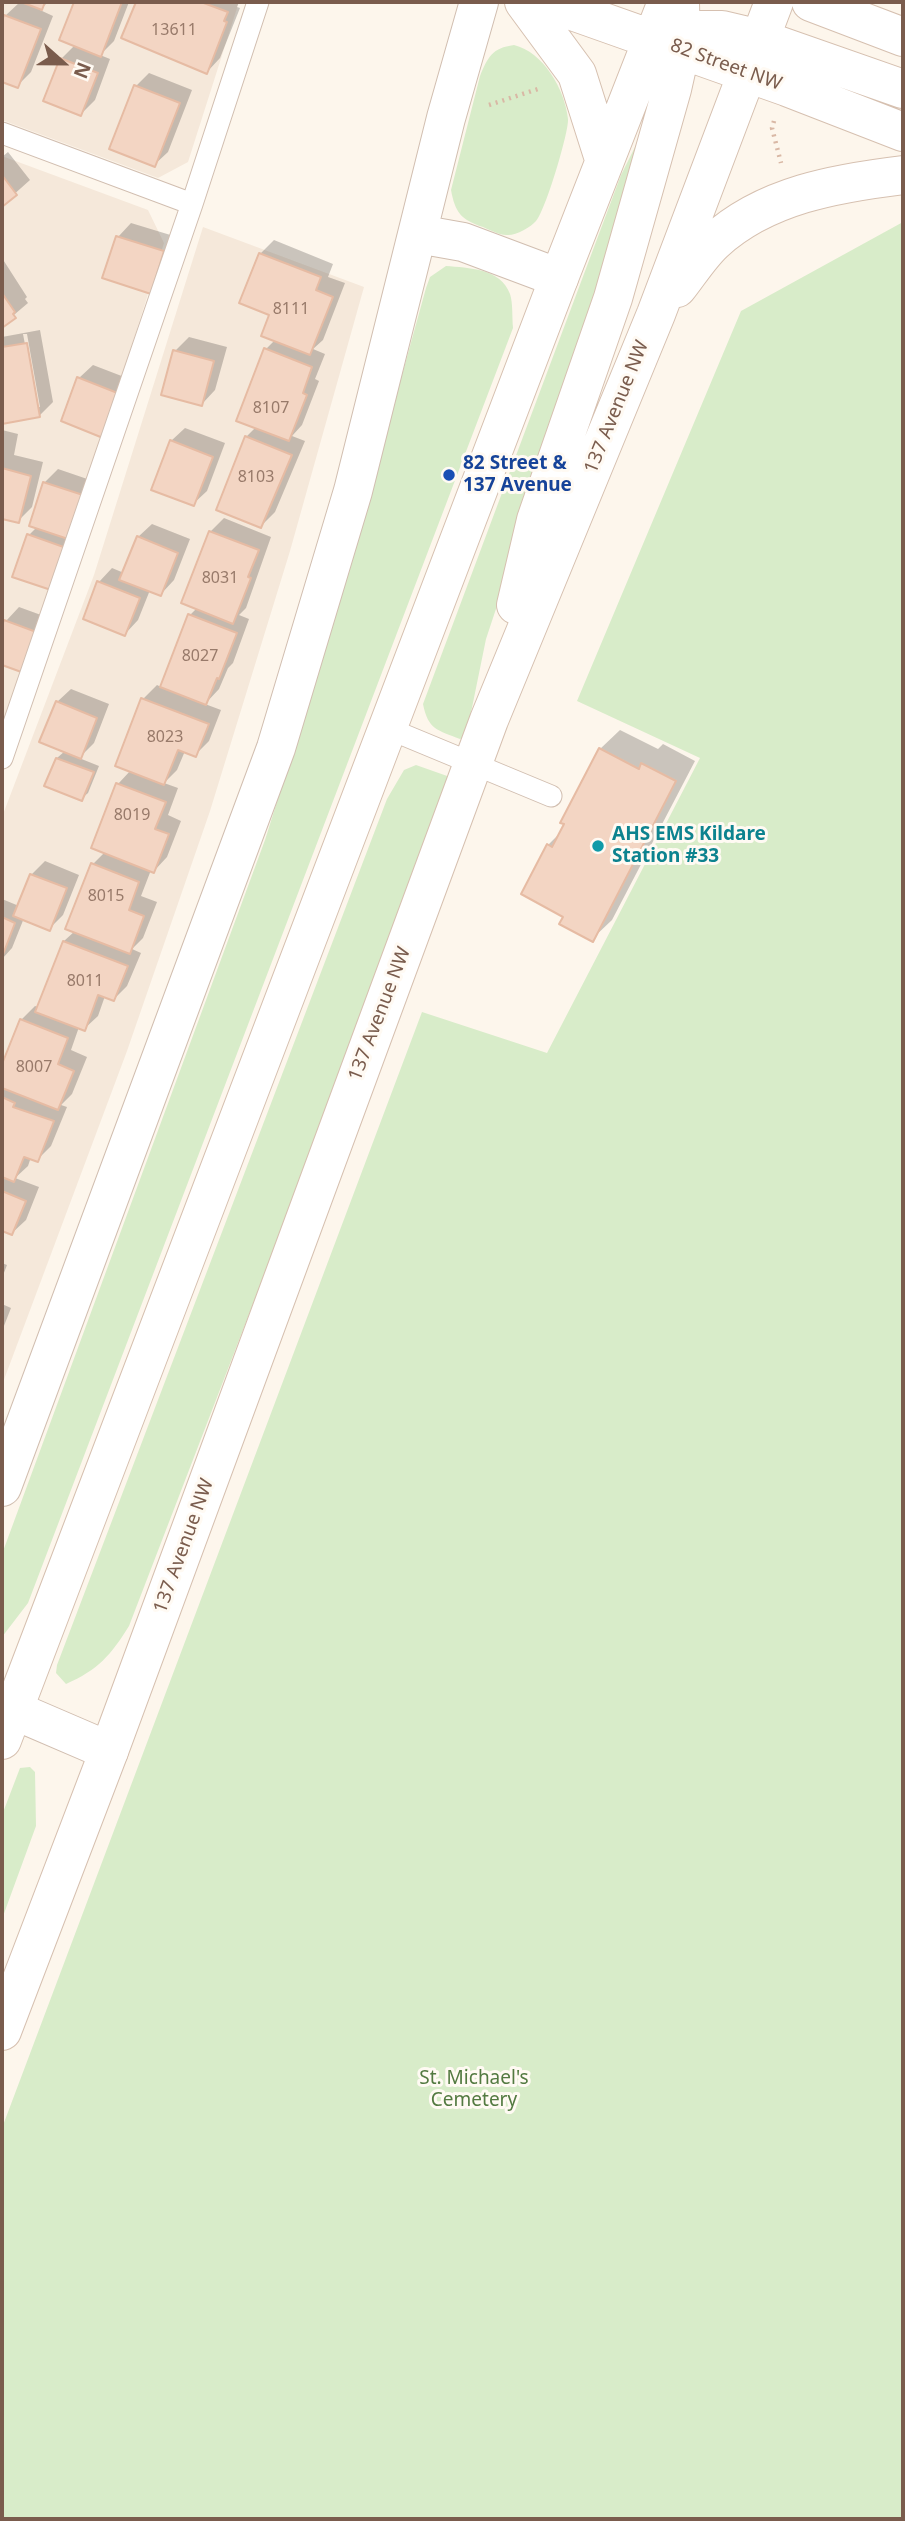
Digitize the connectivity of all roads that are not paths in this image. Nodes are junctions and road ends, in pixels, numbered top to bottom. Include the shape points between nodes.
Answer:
1 (258, 2) edge
2 (479, 2) edge
3 (524, 2) edge
4 (547, 2) edge
5 (774, 2) edge
6 (811, 2) edge
7 (722, 16) edge
8 (672, 24) edge
9 (903, 37) edge
10 (754, 56) junction
11 (903, 89) edge
12 (903, 132) edge
13 (2, 133) edge
14 (604, 159) junction
15 (903, 175) edge
16 (192, 204) junction
17 (418, 233) junction
18 (559, 278) junction
19 (656, 314) junction
20 (489, 720) junction
21 (387, 728) junction
22 (2, 758) edge
23 (472, 764) junction
24 (551, 796) dead end
25 (2, 1487) edge
26 (5, 1718) edge
27 (109, 1751) junction
28 (2, 2031) edge

1 - 16 lane
2 - 17 main road
3 - 14 main road via 577,75
4 - 8 main road, 82 Street NW
5 - 10 main road, 137 Avenue NW
6 - 9 main road
7 - 8 main road
7 - 10 main road
8 - 10 main road, 82 Street NW
8 - 14 main road
8 - 20 main road via 672,89 613,298 536,520
10 - 11 main road
10 - 12 main road, 82 Street NW
10 - 19 main road, 137 Avenue NW
13 - 16 lane
14 - 18 main road
15 - 19 main road via 791,197 758,211 714,242
16 - 22 lane
17 - 18 main road via 463,242
17 - 25 main road via 354,491 276,748
18 - 21 main road
19 - 20 main road, 137 Avenue NW
20 - 23 main road, 137 Avenue NW
21 - 23 lane
21 - 26 main road
23 - 24 lane
23 - 27 main road, 137 Avenue NW
26 - 27 main road
27 - 28 main road, 137 Avenue NW

